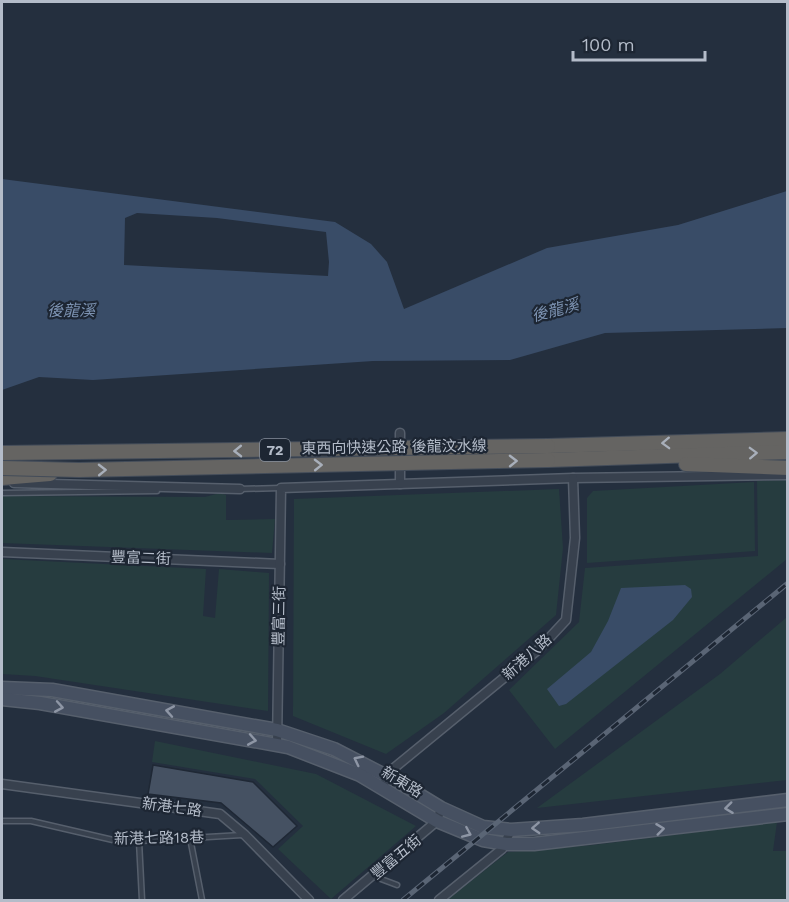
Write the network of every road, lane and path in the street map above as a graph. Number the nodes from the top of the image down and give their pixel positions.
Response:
1 (400, 433) dead end
2 (788, 439) edge
3 (2, 446) edge
4 (788, 452) edge
5 (2, 453) edge
6 (548, 453) junction
7 (62, 454) junction
8 (579, 459) junction
9 (2, 468) edge
10 (788, 468) edge
11 (80, 470) junction
12 (788, 475) edge
13 (573, 478) junction
14 (2, 480) edge
15 (400, 484) junction
16 (281, 488) junction
17 (240, 489) junction
18 (2, 493) edge
19 (2, 552) edge
20 (280, 564) junction
21 (2, 688) edge
22 (2, 699) edge
23 (277, 730) junction
24 (277, 744) junction
25 (386, 782) junction
26 (2, 784) edge
27 (788, 801) edge
28 (441, 808) junction
29 (788, 814) edge
30 (2, 821) edge
31 (437, 821) junction
32 (511, 830) junction
33 (245, 835) junction
34 (190, 838) junction
35 (139, 841) junction
36 (506, 844) junction
37 (373, 876) junction
38 (397, 885) dead end
39 (142, 900) edge
40 (202, 900) edge
41 (309, 900) edge
42 (343, 900) edge
43 (439, 900) edge

1 - 15 street
2 -> 6 highway, 東西向快速公路 後龍汶水線 / 72
3 - 7 highway, bridge
8 -> 4 highway, 東西向快速公路 後龍汶水線 / 72
5 - 7 highway, 東西向快速公路 後龍汶水線 / 72, bridge
6 -> 7 highway, 東西向快速公路 後龍汶水線 / 72, bridge
6 - 8 highway, 東西向快速公路 後龍汶水線 / 72
11 -> 6 highway, 東西向快速公路 後龍汶水線 / 72, bridge
8 - 10 highway
9 - 11 highway, 東西向快速公路 後龍汶水線 / 72, bridge
11 - 14 highway, bridge
12 - 13 street
13 - 15 street
13 - 25 street, 新港八路
14 - 17 street
15 - 16 street
16 - 17 lane
16 - 20 street, 豐富三街
17 - 18 lane
19 - 20 street, 豐富二街
20 - 23 street, 豐富三街
23 -> 21 main road, 新東路
22 -> 24 main road, 新東路
23 - 24 street, 豐富三街
25 -> 23 main road, 新東路
24 - 25 main road, 新東路
25 - 28 main road, 新東路
25 - 31 main road, 新東路
26 - 33 street, 新港七路
27 -> 32 main road, 新東路
28 - 31 street
28 - 32 main road, 新東路
36 -> 29 main road, 新東路
30 - 35 lane, 新港七路18巷
31 -> 36 main road, 新東路
31 - 37 street, 豐富五街
32 - 36 street
33 - 34 lane, 新港七路18巷
33 - 41 street, 新港七路
34 - 35 lane, 新港七路18巷
34 - 40 lane
35 - 39 lane
36 - 43 street
37 - 38 lane
37 - 42 street, 豐富五街

